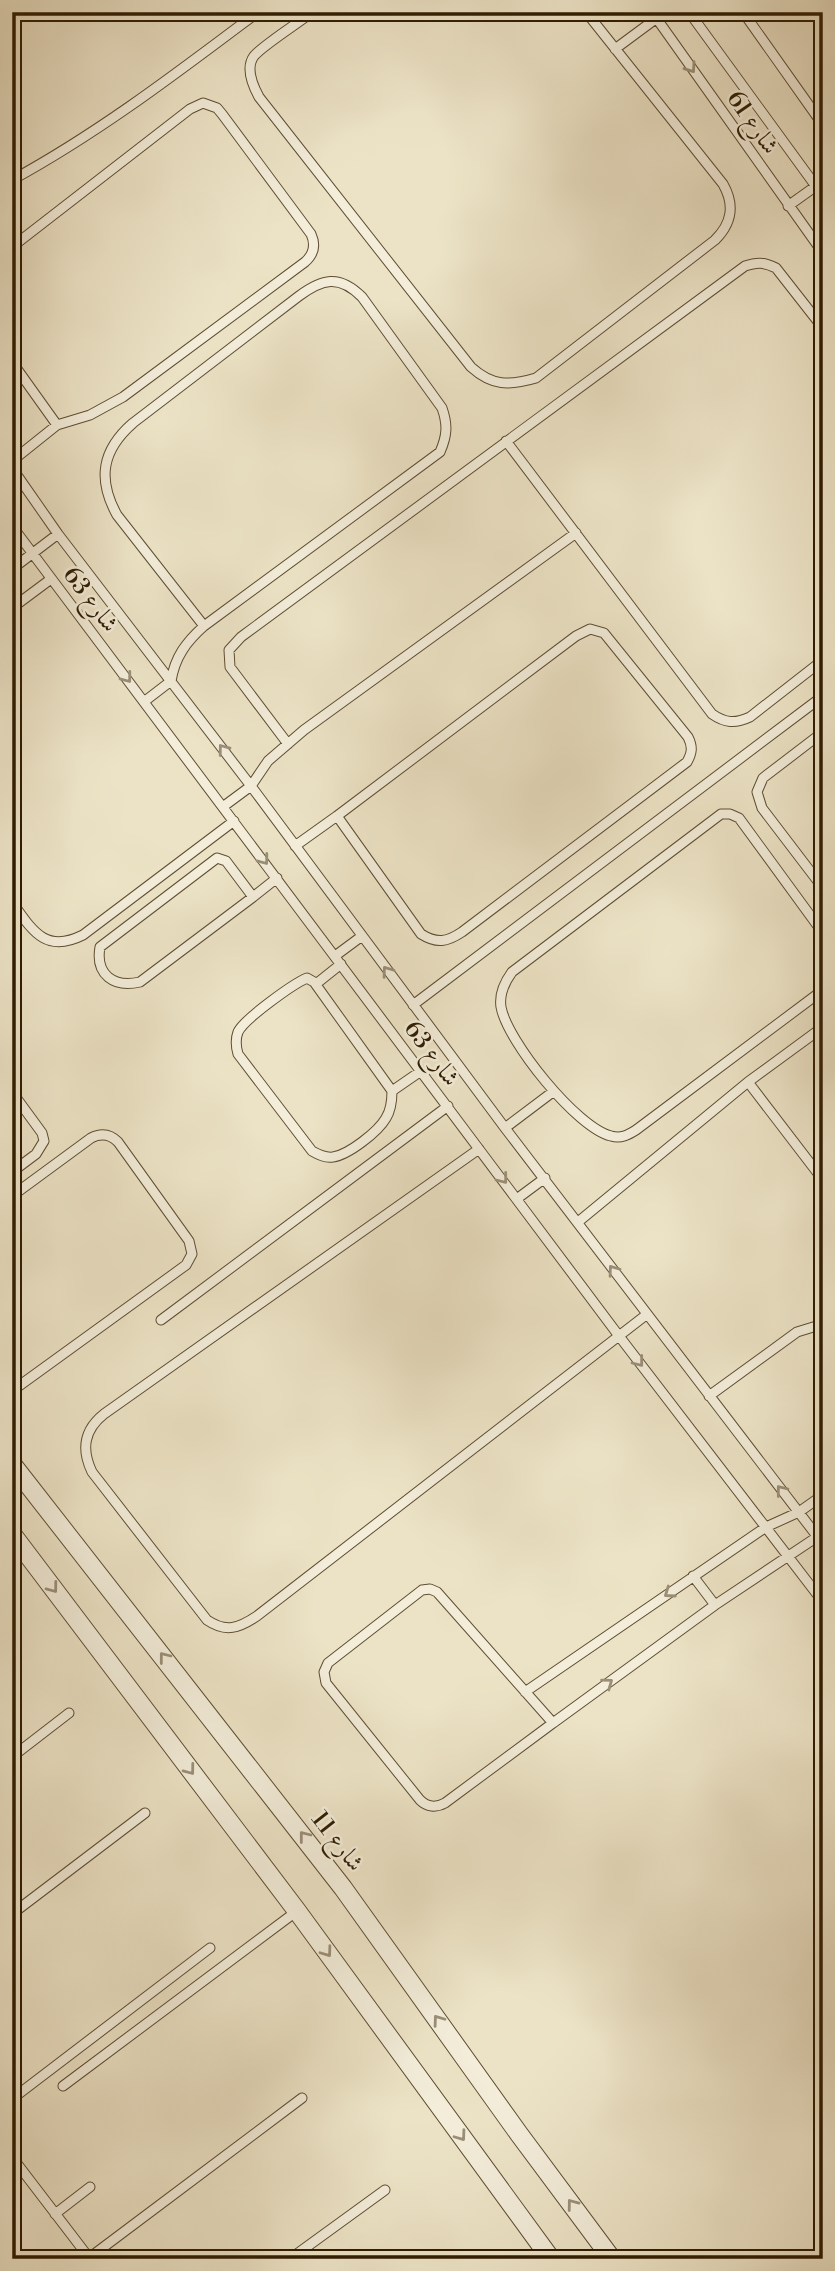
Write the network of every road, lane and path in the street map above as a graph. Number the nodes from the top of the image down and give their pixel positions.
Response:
1 (258, 12) edge
2 (312, 12) edge
3 (586, 12) edge
4 (665, 12) edge
5 (689, 12) edge
6 (743, 12) edge
7 (654, 15) edge
8 (615, 48) junction
9 (823, 125) edge
10 (12, 180) edge
11 (819, 186) edge
12 (823, 196) edge
13 (788, 206) junction
14 (12, 247) edge
15 (823, 253) edge
16 (823, 328) edge
17 (12, 362) edge
18 (58, 425) junction
19 (506, 442) junction
20 (12, 461) edge
21 (12, 468) edge
22 (12, 526) edge
23 (576, 533) junction
24 (58, 534) junction
25 (32, 554) junction
26 (12, 569) edge
27 (51, 579) junction
28 (12, 608) edge
29 (204, 626) junction
30 (823, 660) edge
31 (171, 681) junction
32 (823, 696) edge
33 (145, 701) junction
34 (823, 732) edge
35 (288, 744) junction
36 (251, 786) junction
37 (224, 806) junction
38 (337, 816) junction
39 (234, 821) junction
40 (295, 846) junction
41 (277, 878) junction
42 (823, 888) edge
43 (253, 897) junction
44 (12, 902) edge
45 (823, 933) edge
46 (362, 936) junction
47 (335, 956) junction
48 (341, 964) junction
49 (316, 984) junction
50 (823, 990) edge
51 (412, 1005) junction
52 (823, 1027) edge
53 (421, 1071) junction
54 (748, 1082) junction
55 (392, 1091) junction
56 (554, 1091) junction
57 (12, 1092) edge
58 (448, 1106) junction
59 (505, 1128) junction
60 (480, 1149) junction
61 (12, 1172) edge
62 (545, 1178) junction
63 (823, 1180) edge
64 (12, 1196) edge
65 (518, 1198) junction
66 (578, 1222) junction
67 (646, 1315) junction
68 (162, 1320) dead end
69 (823, 1324) edge
70 (619, 1336) junction
71 (12, 1391) edge
72 (709, 1396) junction
73 (12, 1464) edge
74 (823, 1494) edge
75 (799, 1512) junction
76 (766, 1527) junction
77 (12, 1534) edge
78 (821, 1538) edge
79 (789, 1555) junction
80 (693, 1577) junction
81 (823, 1602) edge
82 (715, 1605) junction
83 (526, 1692) junction
84 (69, 1713) dead end
85 (553, 1723) junction
86 (12, 1757) edge
87 (145, 1813) dead end
88 (297, 1911) junction
89 (12, 1914) edge
90 (211, 1948) dead end
91 (62, 2086) dead end
92 (302, 2098) dead end
93 (12, 2099) edge
94 (12, 2157) edge
95 (90, 2187) dead end
96 (385, 2190) dead end
97 (55, 2214) junction
98 (89, 2258) edge
99 (290, 2259) edge
100 (551, 2259) edge
101 (612, 2259) edge

1 - 10 lane
2 - 8 lane
3 - 8 lane
4 - 7 lane
5 - 11 lane, شارع 61
6 - 9 lane
7 - 8 lane
7 -> 13 lane, شارع 61
11 - 12 lane, شارع 61
11 - 13 lane
13 - 15 lane, شارع 61
14 - 18 lane
16 - 19 lane
17 - 18 lane
18 - 20 lane
19 - 23 lane
19 - 35 lane
21 - 24 lane, شارع 63
22 - 25 lane, شارع 63
23 - 30 lane
23 - 35 lane
24 - 25 lane
24 - 31 lane, شارع 63
25 - 26 lane
25 - 27 lane, شارع 63
27 - 28 lane
27 -> 33 lane, شارع 63
29 - 29 lane
29 - 31 lane
31 - 33 lane
36 -> 31 lane, شارع 63
32 - 51 lane
33 - 37 lane, شارع 63
34 - 42 lane
35 - 36 lane
36 - 37 lane
36 - 40 lane, شارع 63
37 - 39 lane, شارع 63
38 - 38 lane
38 - 40 lane
39 -> 41 lane, شارع 63
39 - 44 lane
40 - 46 lane, شارع 63
41 - 43 lane
41 - 47 lane, شارع 63
43 - 43 lane
45 - 56 lane
46 - 47 lane
51 -> 46 lane, شارع 63
47 - 48 lane, شارع 63
48 - 49 lane
48 - 53 lane, شارع 63
49 - 55 lane
49 - 55 lane
50 - 56 lane
51 - 59 lane, شارع 63
52 - 54 lane
53 - 55 lane
53 - 58 lane, شارع 63
54 - 63 lane
54 - 66 lane
56 - 59 lane
57 - 61 lane
58 - 60 lane, شارع 63
58 - 68 lane
59 - 62 lane, شارع 63
60 -> 65 lane, شارع 63
60 - 70 lane
62 - 65 lane
62 - 66 lane, شارع 63
64 - 71 lane
65 - 70 lane, شارع 63
67 -> 66 lane, شارع 63
67 - 70 lane
67 - 72 lane, شارع 63
69 - 72 lane
70 -> 76 lane, شارع 63
75 -> 72 lane, شارع 63
101 -> 73 street, شارع 11
74 - 75 lane
75 - 76 lane
75 - 78 lane, شارع 63
76 - 79 lane, شارع 63
76 - 80 lane
77 -> 88 street
78 - 79 lane
79 - 81 lane, شارع 63
79 - 82 lane
80 - 82 lane
80 -> 83 lane
85 -> 82 lane
83 - 85 lane
83 - 85 lane
84 - 86 lane
87 - 89 lane
88 - 91 lane
88 -> 100 street
90 - 93 lane
92 - 98 lane
94 - 97 lane
95 - 97 lane
96 - 99 lane
97 - 98 lane

